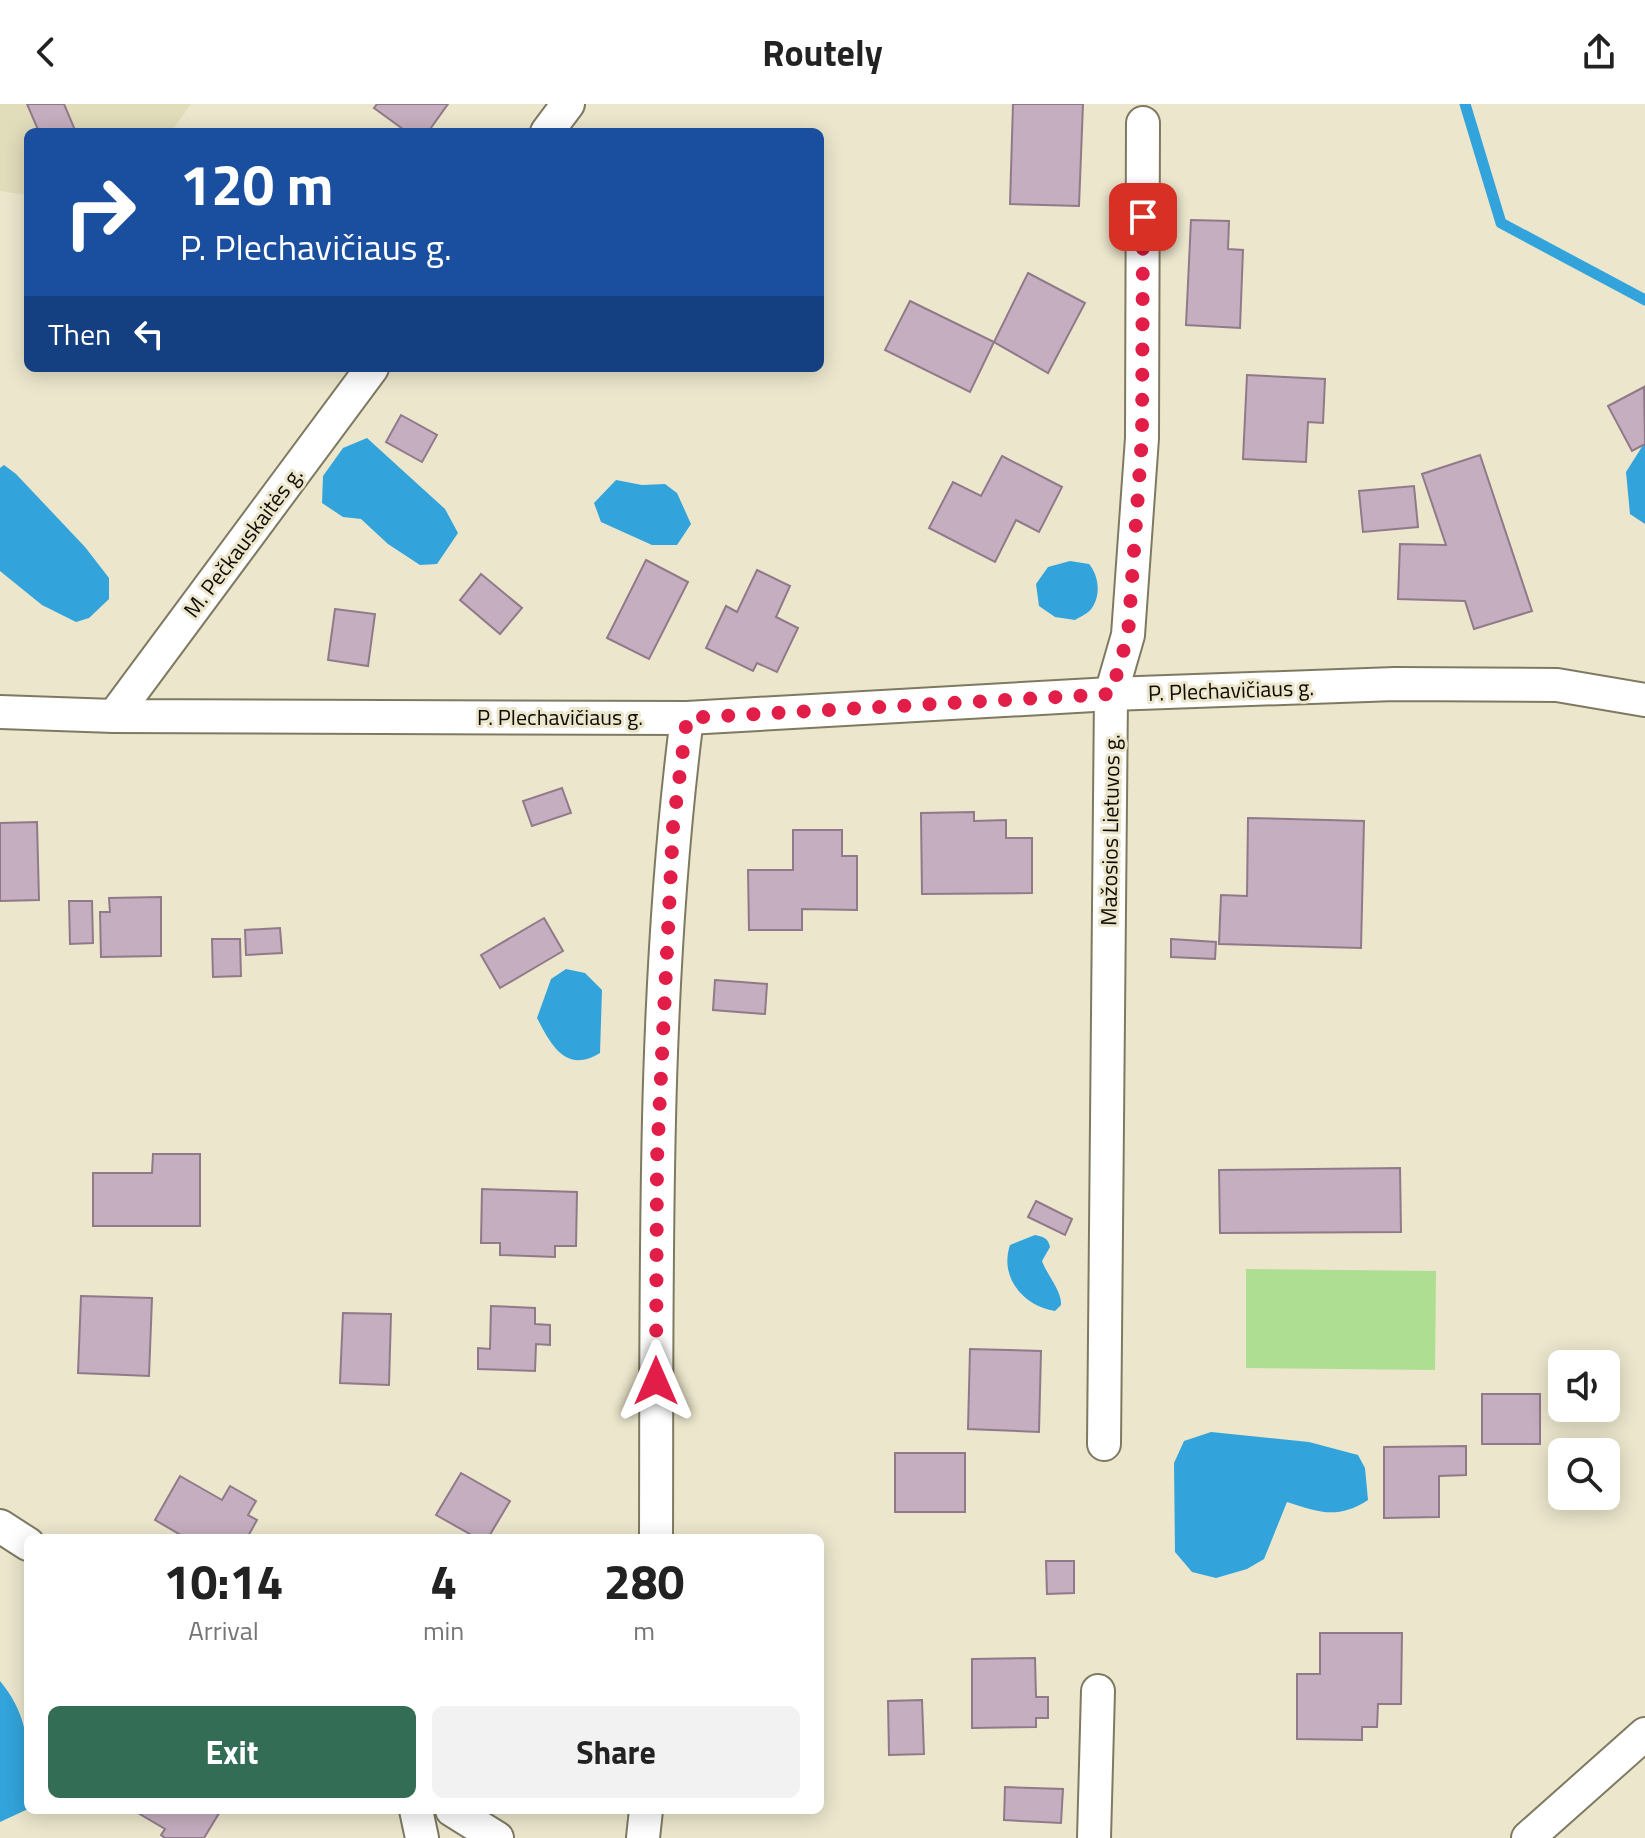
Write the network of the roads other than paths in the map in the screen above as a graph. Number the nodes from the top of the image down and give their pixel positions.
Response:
1 (568, 104) edge
2 (1143, 123) dead end
3 (550, 128) edge
4 (369, 372) edge
5 (1111, 694) junction
6 (1645, 700) edge
7 (0, 712) edge
8 (114, 716) junction
9 (687, 718) junction
10 (1104, 1444) dead end
11 (0, 1526) edge
12 (656, 1534) edge
13 (24, 1541) edge
14 (1098, 1691) dead end
15 (1645, 1734) edge
16 (417, 1814) edge
17 (458, 1814) edge
18 (646, 1814) edge
19 (422, 1838) edge
20 (497, 1838) edge
21 (643, 1838) edge
22 (1094, 1838) edge
23 (1528, 1838) edge

1 - 3 street
2 - 5 street, Mažosios Lietuvos g.
4 - 8 street, M. Pečkauskaitės g.
5 - 6 street, P. Plechavičiaus g.
5 - 9 street, P. Plechavičiaus g.
5 - 10 street, Mažosios Lietuvos g.
7 - 8 street, P. Plechavičiaus g.
8 - 9 street, P. Plechavičiaus g.
9 - 12 street
11 - 13 street
14 - 22 street
15 - 23 street
16 - 19 street
17 - 20 street
18 - 21 street

